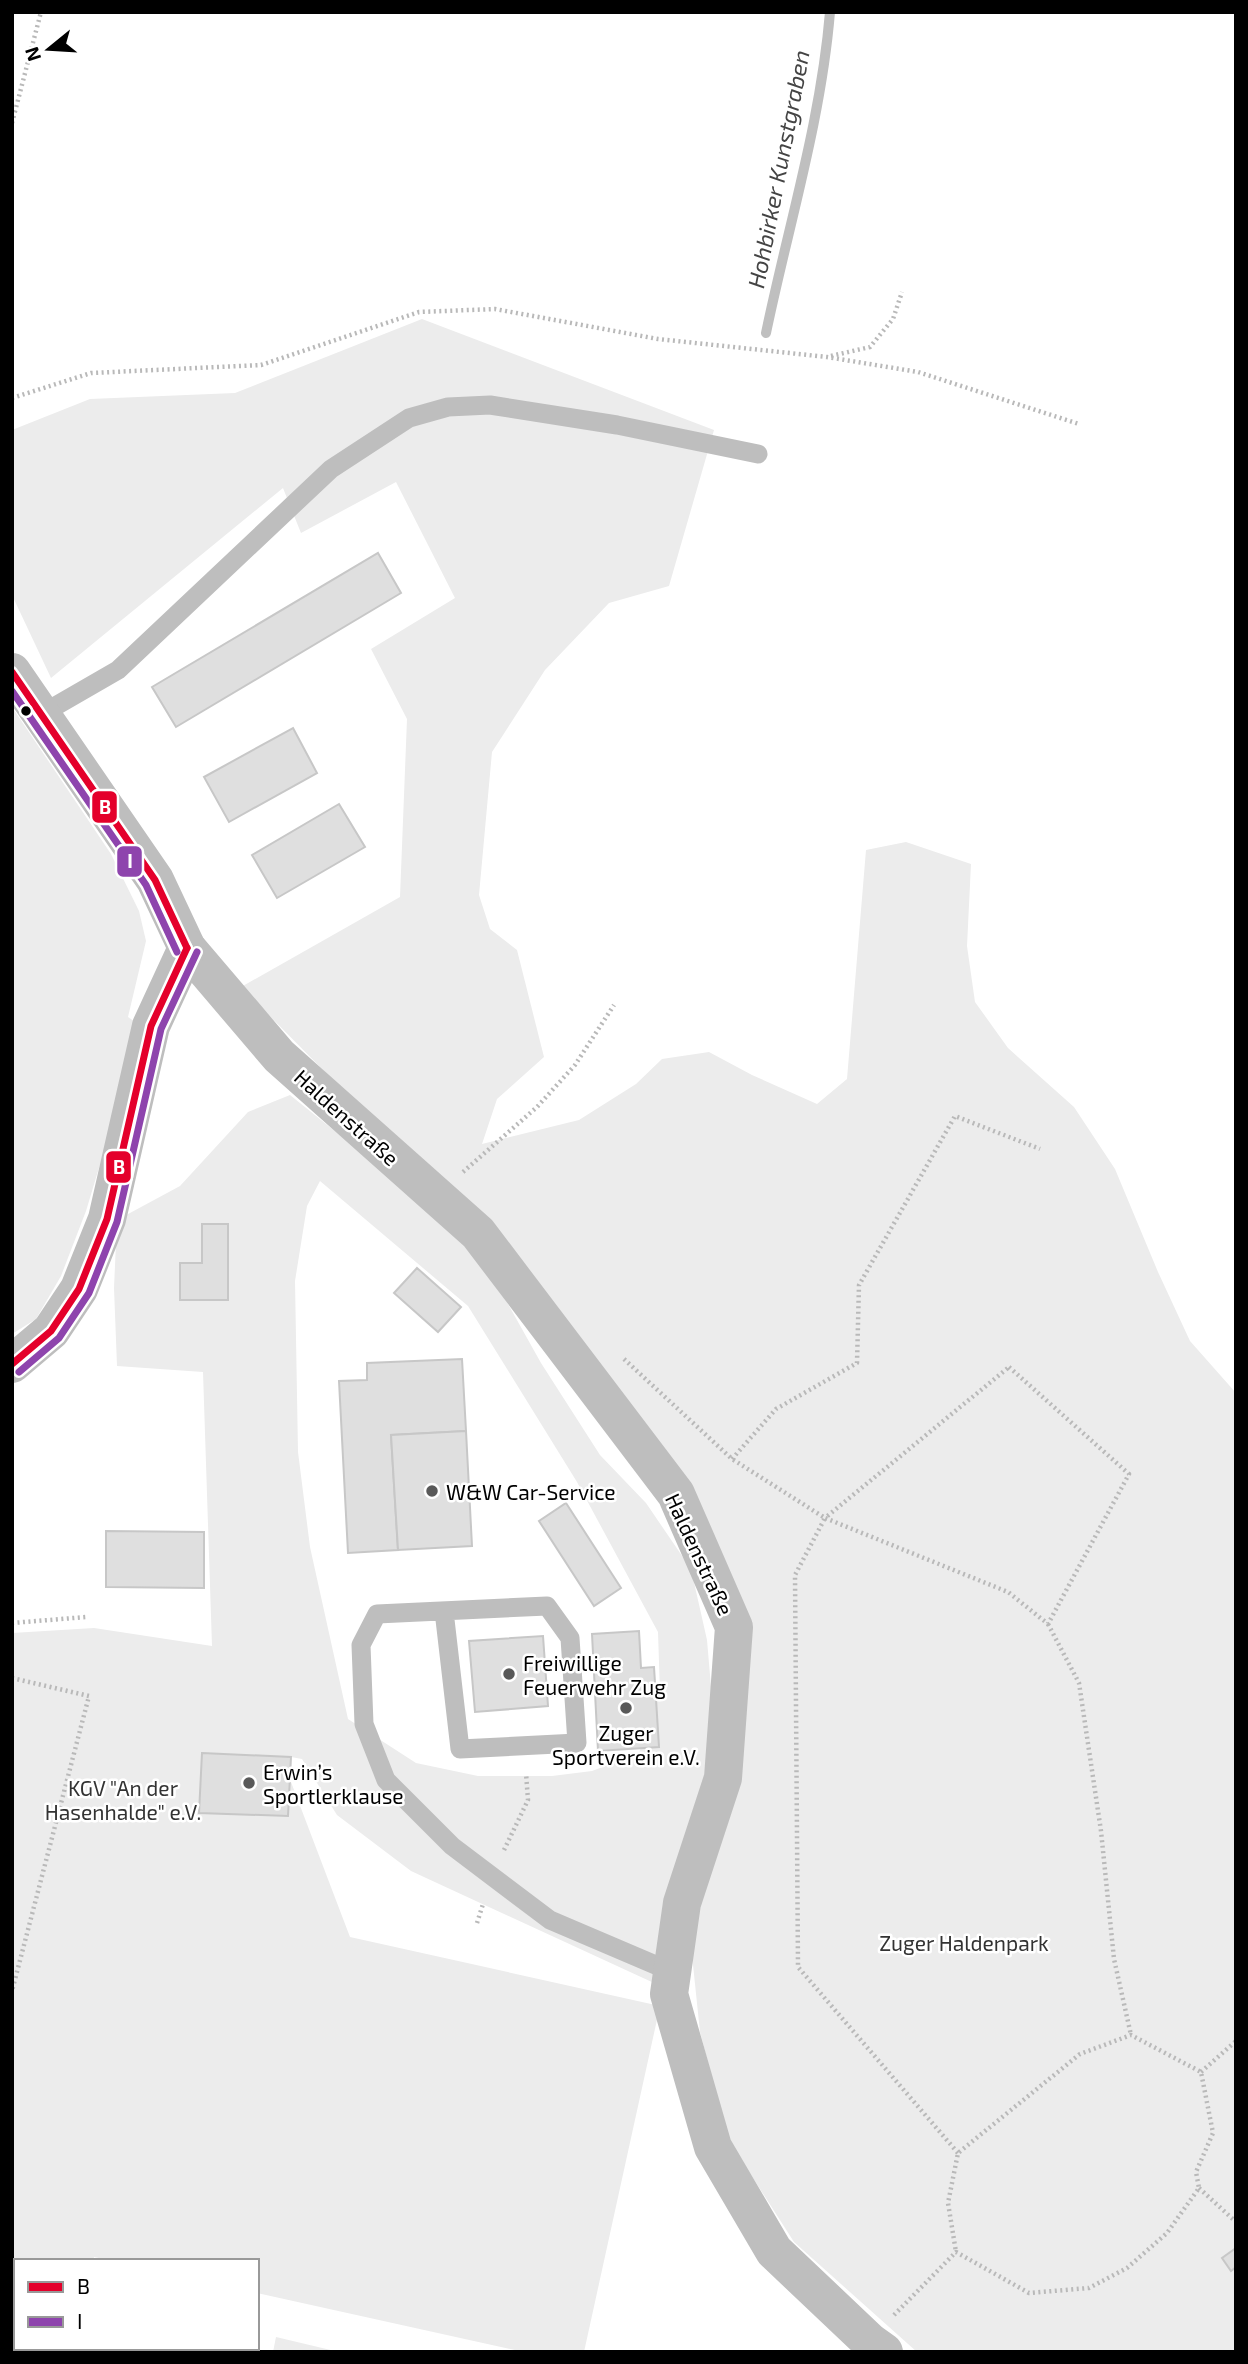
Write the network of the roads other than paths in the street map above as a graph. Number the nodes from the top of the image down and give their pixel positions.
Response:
1 (758, 454) dead end
2 (12, 672) edge
3 (40, 715) junction
4 (187, 948) junction
5 (12, 1364) edge
6 (444, 1611) junction
7 (672, 1972) junction
8 (877, 2347) edge

1 - 3 lane
2 - 3 street, Haldenstraße
3 - 4 street, Haldenstraße
4 - 5 street
4 - 7 street, Haldenstraße
6 - 6 lane
6 - 7 lane
7 - 8 street, Haldenstraße

